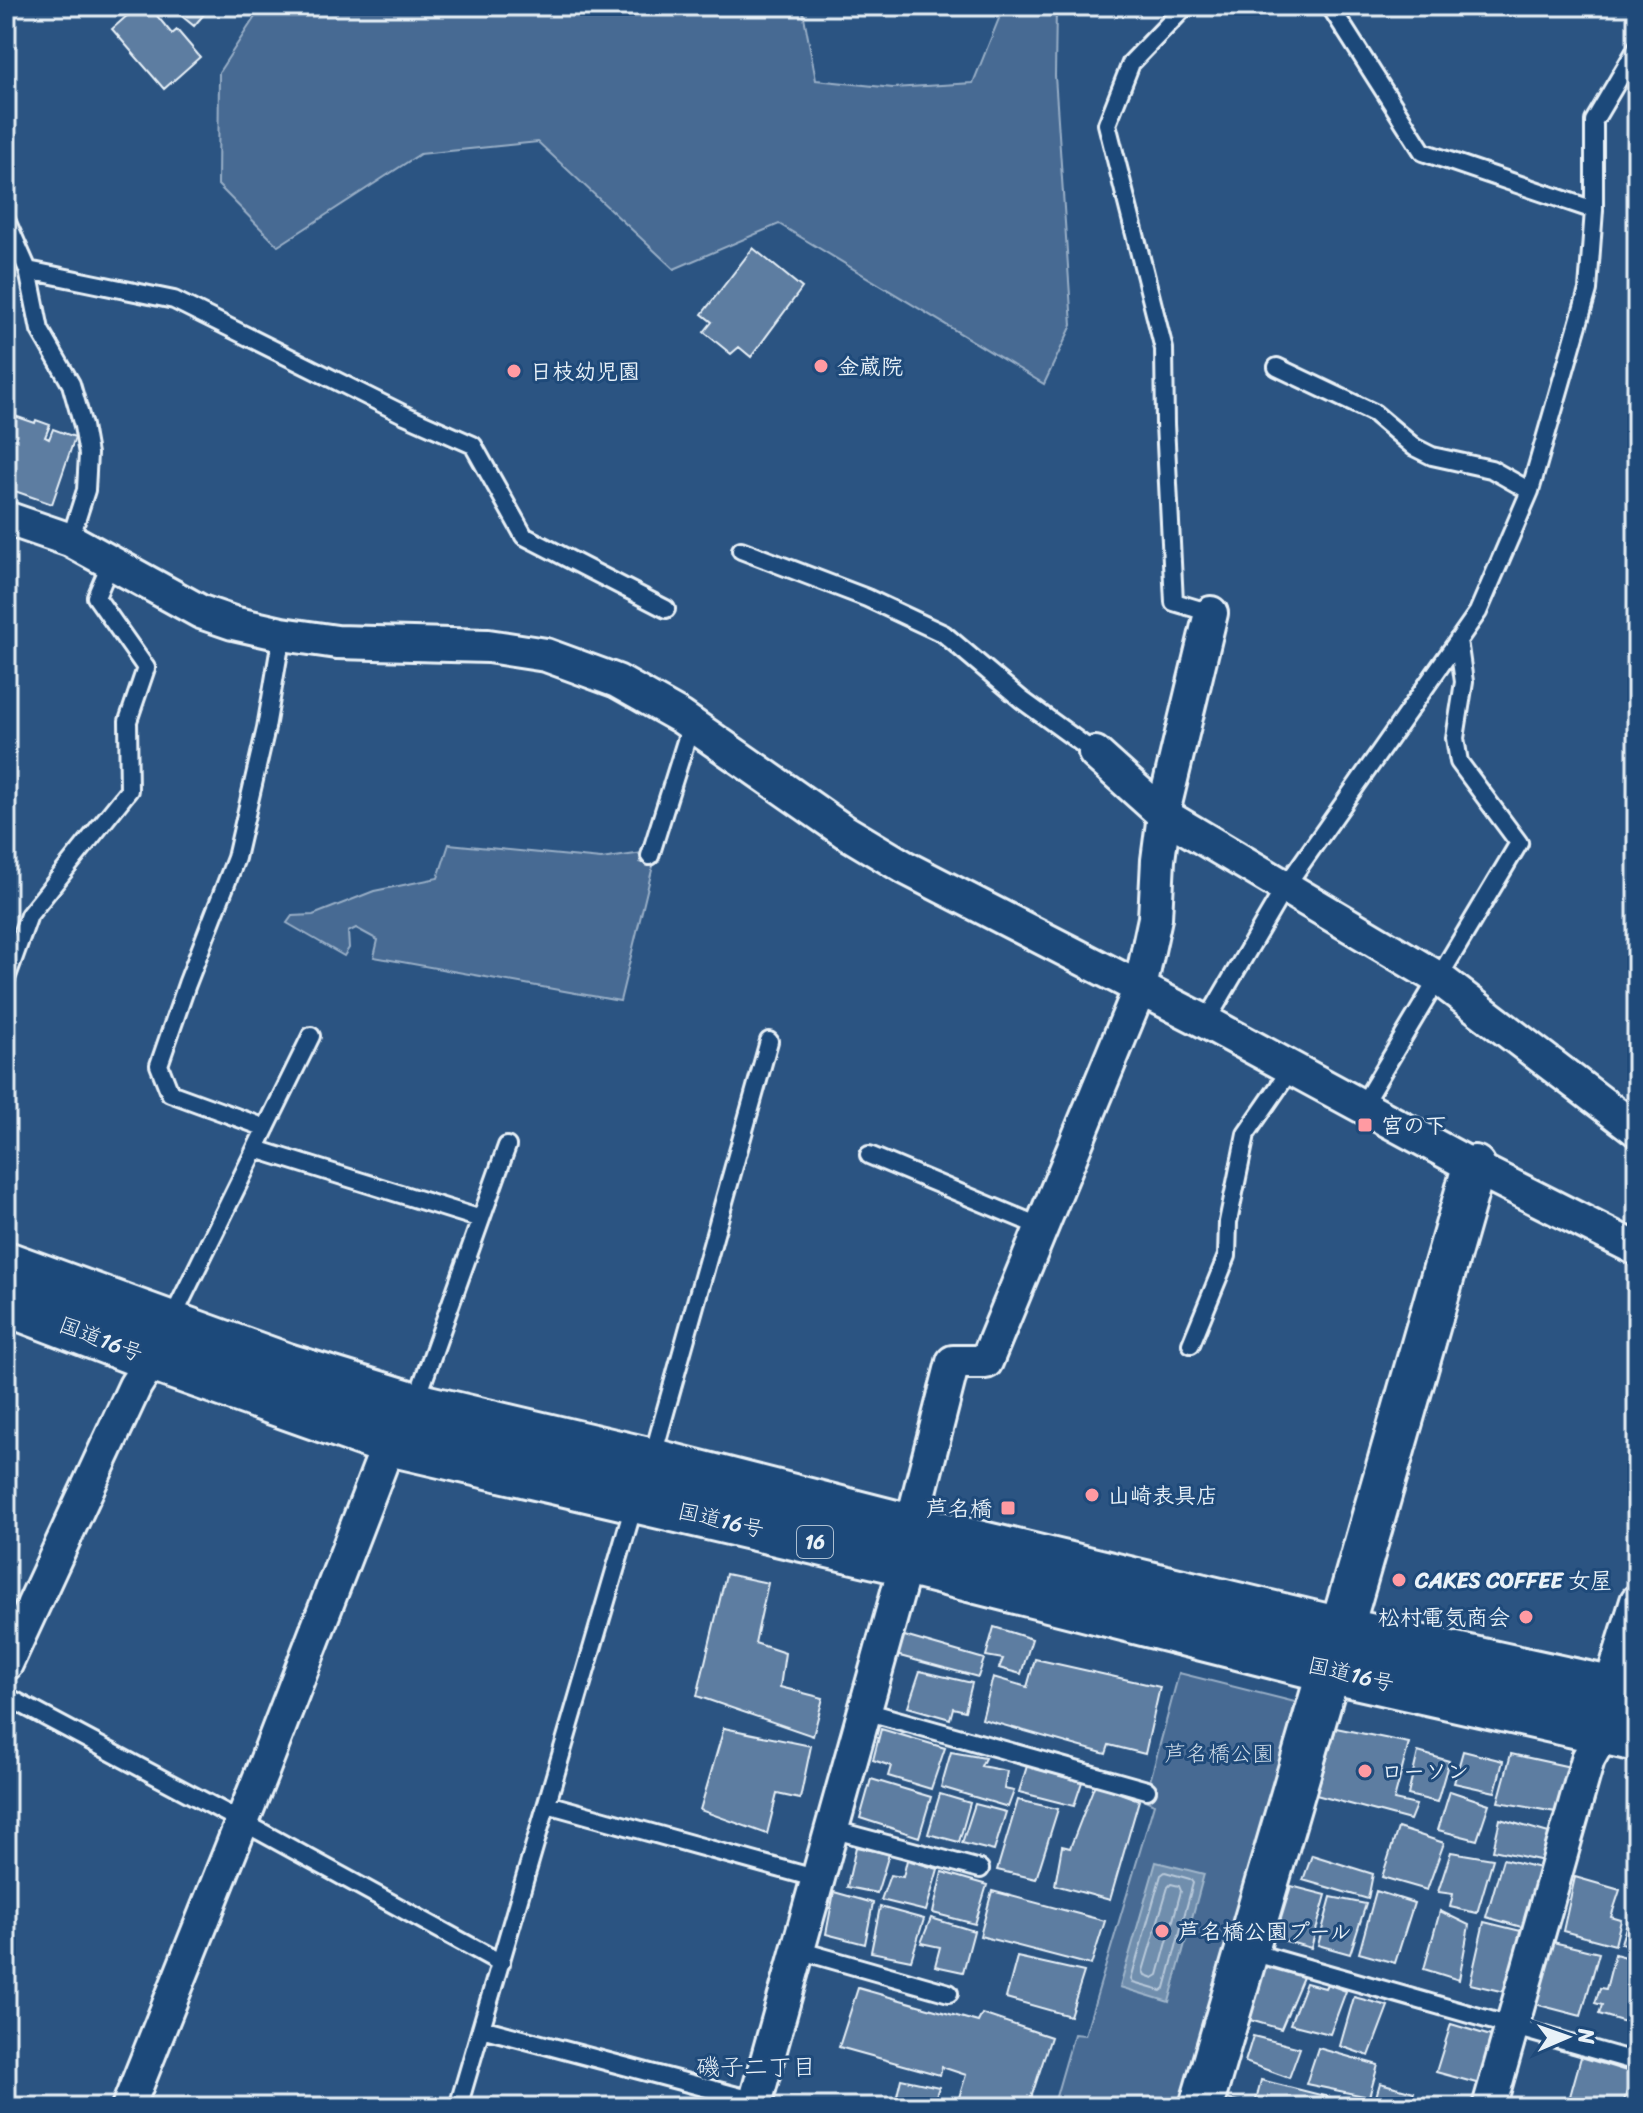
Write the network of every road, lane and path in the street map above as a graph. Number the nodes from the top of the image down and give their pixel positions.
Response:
1 (1186, 6) edge
2 (1330, 6) edge
3 (1637, 48) edge
4 (1594, 210) junction
5 (6, 220) edge
6 (28, 270) junction
7 (1277, 367) dead end
8 (1530, 491) junction
9 (6, 518) edge
10 (70, 540) junction
11 (741, 550) dead end
12 (111, 562) junction
13 (666, 609) dead end
14 (1211, 613) joint
15 (282, 634) junction
16 (1458, 640) junction
17 (691, 725) junction
18 (1095, 753) joint
19 (1164, 815) junction
20 (650, 856) dead end
21 (1285, 887) junction
22 (1438, 978) junction
23 (6, 979) edge
24 (1140, 988) junction
25 (1206, 1022) junction
26 (311, 1036) dead end
27 (769, 1041) dead end
28 (1291, 1069) junction
29 (1362, 1106) junction
30 (266, 1128) junction
31 (1637, 1130) edge
32 (507, 1146) dead end
33 (256, 1149) junction
34 (869, 1155) dead end
35 (1474, 1167) junction
36 (481, 1219) junction
37 (1041, 1227) junction
38 (1637, 1249) edge
39 (6, 1294) edge
40 (161, 1341) junction
41 (1191, 1344) dead end
42 (415, 1405) junction
43 (389, 1443) junction
44 (652, 1461) junction
45 (636, 1501) junction
46 (908, 1545) junction
47 (1637, 1601) edge
48 (1335, 1650) junction
49 (6, 1664) edge
50 (1624, 1691) edge
51 (6, 1696) edge
52 (865, 1711) junction
53 (1621, 1735) edge
54 (1147, 1790) dead end
55 (547, 1804) junction
56 (241, 1821) junction
57 (831, 1829) junction
58 (980, 1869) dead end
59 (818, 1879) junction
60 (798, 1950) junction
61 (1247, 1951) junction
62 (501, 1963) junction
63 (949, 1993) dead end
64 (1512, 2025) junction
65 (481, 2028) junction
66 (1637, 2062) edge
67 (755, 2104) edge
68 (128, 2107) edge
69 (458, 2107) edge
70 (1201, 2107) edge
71 (1489, 2107) edge

1 - 14 lane
2 - 4 lane
3 - 4 lane
4 - 8 lane
5 - 6 lane
6 - 10 lane
6 - 13 lane
7 - 8 lane
8 - 16 lane
9 - 10 street
10 - 12 street
11 - 18 lane
12 - 15 street
12 - 23 lane
14 - 19 street
15 - 17 street
15 - 30 lane
16 - 21 lane
16 - 22 lane
17 - 20 lane
17 - 24 street
18 - 19 street
19 - 21 street
19 - 24 street
21 - 22 street
21 - 25 lane
22 - 29 lane
22 - 31 street
24 - 25 street
24 - 37 street
25 - 28 street
26 - 30 lane
27 - 44 lane
28 - 29 street
28 - 41 lane
29 - 35 street
30 - 33 lane
32 - 36 lane
33 - 36 lane
33 - 40 lane
34 - 37 lane
35 - 38 street
35 - 48 street
36 - 42 lane
37 - 46 street
39 - 40 highway, 国道16号 / 16
40 - 42 highway, 国道16号 / 16
40 - 43 highway, 国道16号 / 16
40 - 49 street
42 - 44 highway, 国道16号 / 16
43 - 45 highway, 国道16号 / 16
43 - 56 street
44 - 46 highway, 国道16号 / 16
45 - 46 highway, 国道16号 / 16
45 - 55 lane
46 - 48 highway, 国道16号 / 16
46 - 52 street
47 - 50 street
48 - 50 highway, 国道16号 / 16
48 - 53 highway, 国道16号 / 16
48 - 61 street
51 - 56 lane
52 - 54 lane
52 - 57 street
53 - 64 street
55 - 59 lane
55 - 62 lane
56 - 62 lane
56 - 68 street
57 - 58 lane
57 - 59 street
59 - 60 street
60 - 63 lane
60 - 67 street
61 - 64 lane
61 - 70 street
62 - 65 lane
64 - 66 lane
64 - 71 street
65 - 67 lane
65 - 69 lane

